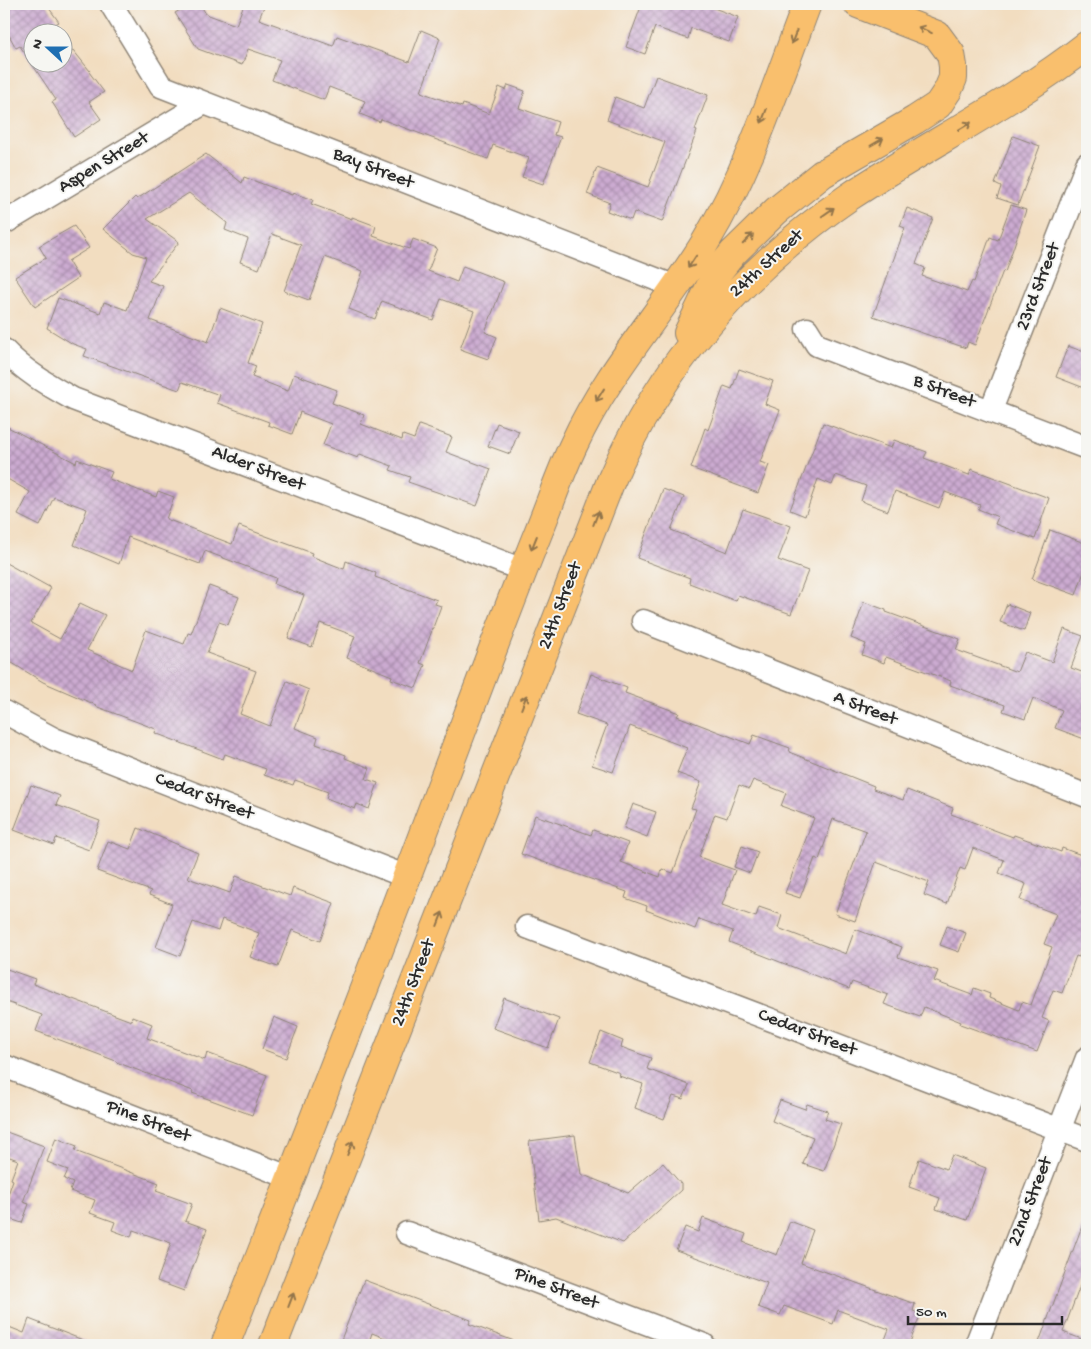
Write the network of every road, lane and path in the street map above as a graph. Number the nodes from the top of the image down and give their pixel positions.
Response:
1 (111, 4) edge
2 (807, 4) edge
3 (858, 4) edge
4 (1087, 45) edge
5 (204, 103) junction
6 (1087, 164) edge
7 (4, 223) edge
8 (676, 287) junction
9 (807, 329) dead end
10 (4, 350) edge
11 (671, 371) junction
12 (991, 410) junction
13 (1087, 448) edge
14 (523, 570) junction
15 (643, 622) dead end
16 (4, 712) edge
17 (1087, 796) edge
18 (407, 877) junction
19 (526, 927) dead end
20 (1087, 1058) edge
21 (4, 1066) edge
22 (1060, 1129) junction
23 (1087, 1140) edge
24 (292, 1178) junction
25 (407, 1233) dead end
26 (225, 1345) edge
27 (273, 1345) edge
28 (704, 1345) edge
29 (976, 1345) edge

1 - 5 street, Bay Street
2 -> 8 main road
11 -> 3 main road
11 -> 4 main road, 24th Street
5 - 7 street, Aspen Street
5 - 8 street, Bay Street
6 - 12 street, 23rd Street
8 -> 14 main road
9 - 12 street, B Street
10 - 14 street, Alder Street
27 -> 11 main road, 24th Street
12 - 13 street, B Street
14 - 18 main road
15 - 17 street, A Street
16 - 18 street, Cedar Street
18 - 24 main road
19 - 22 street, Cedar Street
20 - 22 street, 22nd Street
21 - 24 street, Pine Street
22 - 23 street, Cedar Street
22 - 29 street, 22nd Street
24 - 26 main road
25 - 28 street, Pine Street

